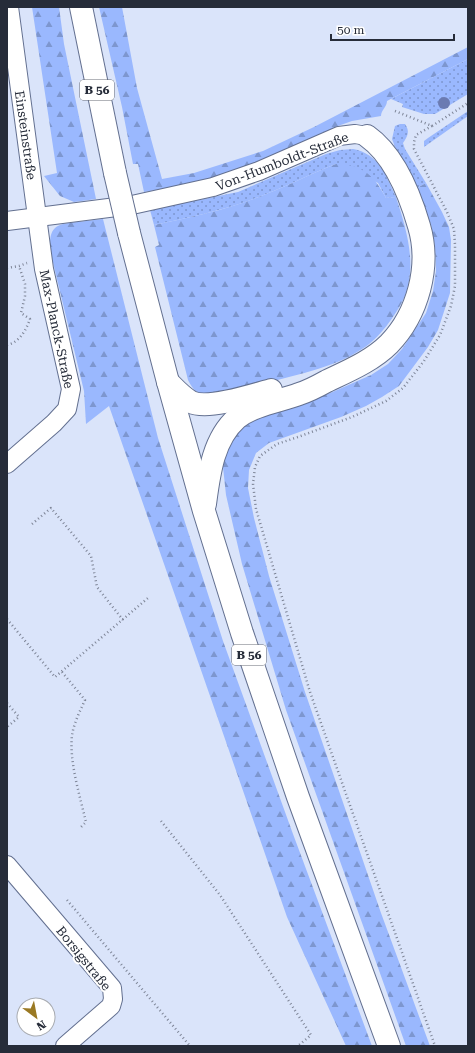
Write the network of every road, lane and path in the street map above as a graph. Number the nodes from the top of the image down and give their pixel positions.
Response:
1 (9, 7) edge
2 (81, 7) edge
3 (468, 104) edge
4 (395, 111) dead end
5 (367, 136) joint
6 (38, 216) junction
7 (7, 221) edge
8 (7, 268) edge
9 (7, 345) edge
10 (348, 371) junction
11 (168, 382) junction
12 (7, 464) edge
13 (256, 509) dead end
14 (204, 511) junction
15 (32, 524) dead end
16 (148, 598) dead end
17 (7, 618) edge
18 (122, 620) junction
19 (62, 672) junction
20 (7, 703) edge
21 (7, 727) edge
22 (161, 821) dead end
23 (80, 828) dead end
24 (7, 865) edge
25 (67, 900) dead end
26 (64, 1046) edge
27 (190, 1046) edge
28 (298, 1046) edge
29 (389, 1046) edge
30 (435, 1046) edge

1 - 6 street, Einsteinstraße
2 - 11 highway, B 56, bridge
3 - 4 path
5 - 6 street, Von-Humboldt-Straße
5 - 10 highway
6 - 7 street, Von-Humboldt-Straße
6 - 12 street, Max-Planck-Straße
8 - 9 path
10 - 11 highway
10 - 14 highway
11 - 14 highway, B 56
13 - 30 path
14 - 29 highway, B 56
15 - 18 path
16 - 18 path
17 - 19 path
18 - 19 path
19 - 23 path
20 - 21 path
22 - 28 path
24 - 26 street, Borsigstraße
25 - 27 path

